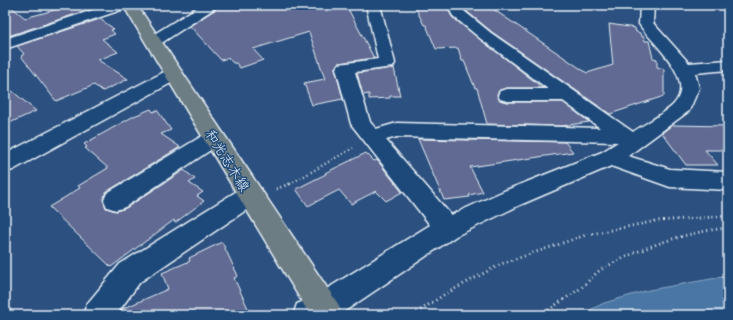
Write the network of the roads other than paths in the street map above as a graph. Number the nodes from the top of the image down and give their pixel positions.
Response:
1 (122, 5) edge
2 (130, 5) edge
3 (210, 5) edge
4 (373, 5) edge
5 (454, 5) edge
6 (647, 5) edge
7 (154, 41) junction
8 (5, 44) edge
9 (728, 65) edge
10 (685, 69) junction
11 (174, 74) junction
12 (567, 94) junction
13 (507, 95) dead end
14 (372, 137) junction
15 (214, 138) junction
16 (629, 138) junction
17 (610, 158) junction
18 (5, 164) edge
19 (728, 181) edge
20 (250, 195) junction
21 (116, 200) dead end
22 (447, 228) junction
23 (319, 313) edge
24 (98, 315) edge

1 - 8 street
2 - 7 main road, 和光志木線
3 - 7 street
4 - 14 street
5 - 12 street
6 - 10 street
7 - 11 main road, 和光志木線
9 - 10 street
10 - 16 street
11 - 15 main road, 和光志木線
11 - 18 street
12 - 13 street
12 - 16 street
14 - 16 street
14 - 22 street
15 - 20 main road, 和光志木線
15 - 21 street
16 - 17 street
17 - 19 street
17 - 22 street
20 - 23 main road, 和光志木線
20 - 24 street
22 - 23 street

